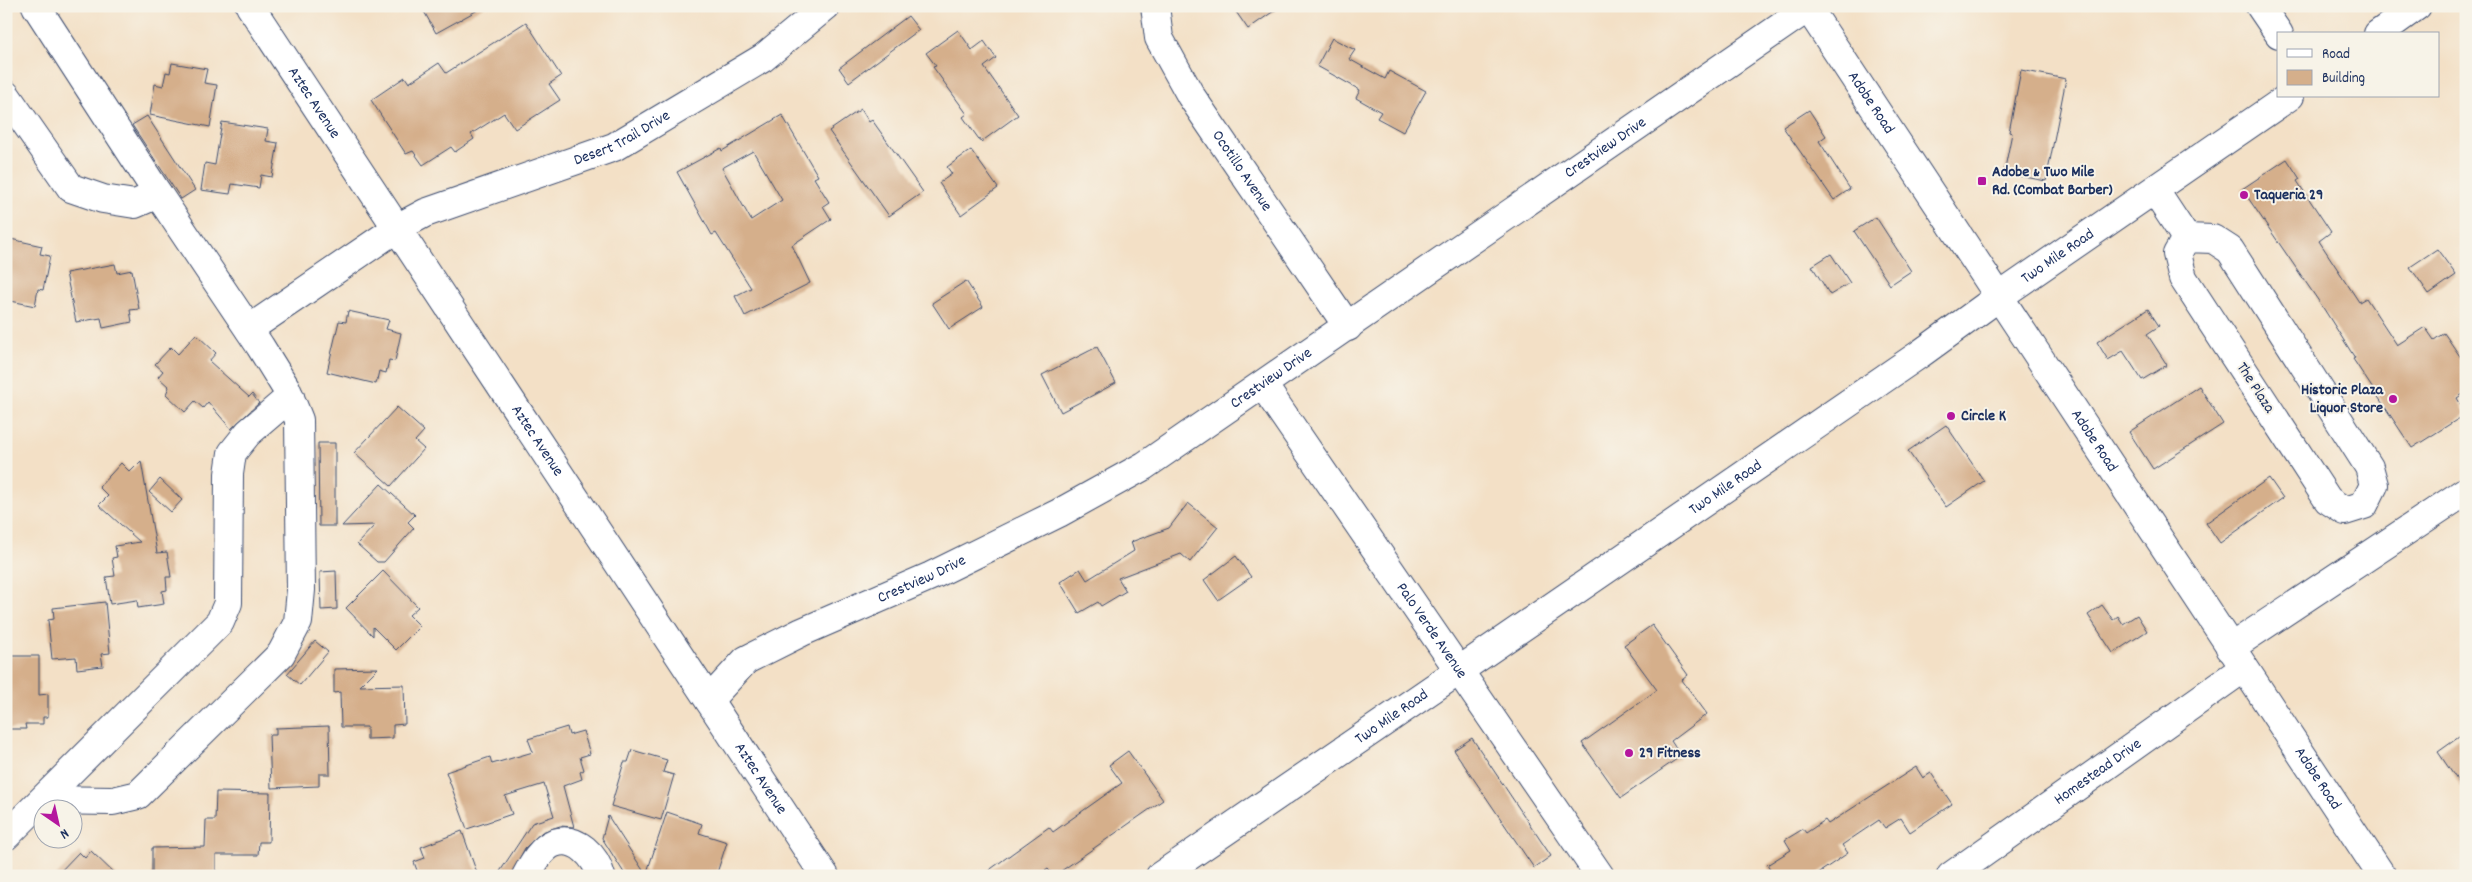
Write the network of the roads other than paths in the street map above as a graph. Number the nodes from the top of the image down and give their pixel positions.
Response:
1 (36, 6) edge
2 (250, 6) edge
3 (826, 6) edge
4 (1155, 6) edge
5 (2260, 6) edge
6 (2417, 6) edge
7 (1808, 7) edge
8 (2278, 32) edge
9 (2381, 32) edge
10 (6, 95) edge
11 (2287, 98) edge
12 (2155, 191) junction
13 (158, 194) junction
14 (397, 228) junction
15 (2186, 238) junction
16 (2000, 296) junction
17 (1348, 326) junction
18 (249, 329) junction
19 (1263, 385) junction
20 (290, 397) junction
21 (2466, 491) edge
22 (2364, 505) junction
23 (2388, 542) junction
24 (2237, 658) junction
25 (1458, 670) junction
26 (709, 700) junction
27 (43, 800) edge
28 (82, 801) edge
29 (32, 811) edge
30 (6, 836) edge
31 (526, 876) edge
32 (601, 876) edge
33 (825, 876) edge
34 (1160, 876) edge
35 (1600, 876) edge
36 (1951, 876) edge
37 (2382, 876) edge

1 - 13 street
2 - 14 street, Aztec Avenue
3 - 14 street, Desert Trail Drive
4 - 17 street, Ocotillo Avenue
5 - 8 street
6 - 9 street
7 - 16 street, Adobe Road
7 - 17 street, Crestview Drive
10 - 13 street
11 - 12 street, Two Mile Road
12 - 15 street
12 - 16 street, Two Mile Road
13 - 18 street
14 - 18 street, Desert Trail Drive
14 - 26 street, Aztec Avenue
15 - 22 street
15 - 22 street, The Plaza
16 - 24 street, Adobe Road
16 - 25 street, Two Mile Road
17 - 19 street, Crestview Drive
18 - 20 street
19 - 25 street, Palo Verde Avenue
19 - 26 street, Crestview Drive
20 - 27 street
20 - 28 street
21 - 23 street, Homestead Drive
22 - 23 street
23 - 24 street, Homestead Drive
24 - 36 street, Homestead Drive
24 - 37 street, Adobe Road
25 - 34 street, Two Mile Road
25 - 35 street, Palo Verde Avenue
26 - 33 street, Aztec Avenue
29 - 30 street
31 - 32 street

